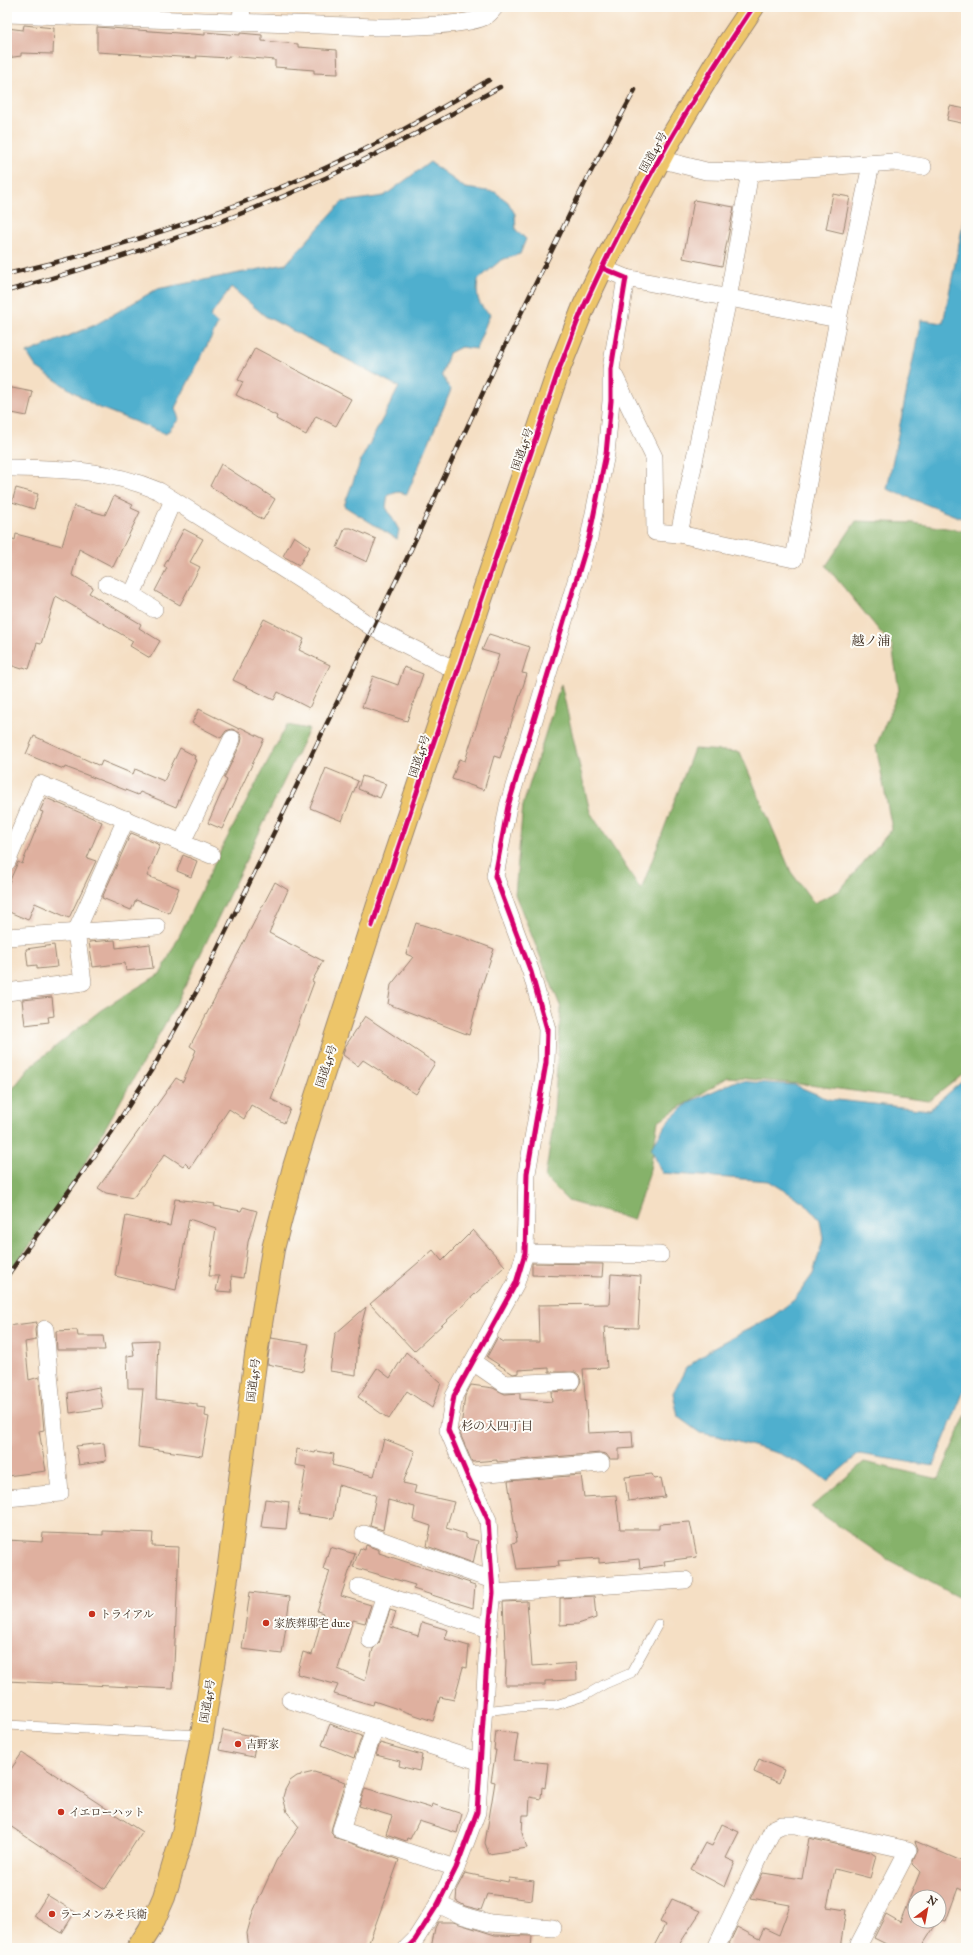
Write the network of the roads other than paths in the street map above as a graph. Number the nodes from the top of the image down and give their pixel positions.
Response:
1 (495, 7) edge
2 (754, 7) edge
3 (64, 11) edge
4 (7, 14) edge
5 (242, 14) edge
6 (659, 159) junction
7 (871, 164) junction
8 (922, 167) dead end
9 (750, 172) junction
10 (602, 268) junction
11 (626, 278) junction
12 (728, 299) junction
13 (838, 318) junction
14 (611, 369) junction
15 (8, 470) edge
16 (173, 500) junction
17 (679, 534) junction
18 (108, 584) dead end
19 (132, 595) junction
20 (154, 609) dead end
21 (457, 671) junction
22 (232, 739) dead end
23 (126, 819) junction
24 (182, 842) junction
25 (211, 855) dead end
26 (7, 862) edge
27 (157, 927) dead end
28 (76, 932) junction
29 (7, 938) edge
30 (7, 992) edge
31 (525, 1252) junction
32 (660, 1255) dead end
33 (44, 1329) dead end
34 (473, 1362) junction
35 (571, 1381) dead end
36 (601, 1463) dead end
37 (466, 1475) junction
38 (7, 1498) edge
39 (364, 1534) dead end
40 (685, 1580) dead end
41 (492, 1586) junction
42 (359, 1587) dead end
43 (385, 1595) junction
44 (658, 1624) dead end
45 (489, 1629) junction
46 (370, 1640) dead end
47 (290, 1700) dead end
48 (484, 1711) junction
49 (7, 1725) edge
50 (375, 1727) junction
51 (202, 1735) junction
52 (481, 1762) junction
53 (456, 1868) junction
54 (438, 1904) junction
55 (552, 1928) dead end
56 (138, 1948) edge
57 (407, 1948) edge
58 (716, 1948) edge
59 (857, 1948) edge

1 - 5 street
2 - 6 highway, 国道45号
3 - 4 street
3 - 5 street
6 - 9 street
6 - 10 highway, 国道45号
7 - 8 street
7 - 9 street
7 - 13 street
9 - 12 street
10 - 11 street
10 - 21 highway, 国道45号
11 - 12 street
11 - 14 street
12 - 13 street
12 - 17 street
13 - 17 street
14 - 17 street
14 - 31 street
15 - 16 street
16 - 19 street
16 - 21 street
18 - 19 street
19 - 20 street
21 - 51 highway, 国道45号
22 - 24 street
23 - 24 street
23 - 26 street
23 - 28 street
24 - 25 street
27 - 28 street
28 - 29 street
28 - 30 street
31 - 32 street
31 - 34 street
33 - 38 street
34 - 35 street
34 - 37 street
36 - 37 street
37 - 41 street
39 - 41 street
40 - 41 street
41 - 45 street
42 - 43 street
43 - 45 street
43 - 46 street
44 - 48 lane
45 - 48 street
47 - 50 street
48 - 52 street
49 - 51 lane
50 - 52 street
50 - 53 street
51 - 56 highway, 国道45号
52 - 53 street
53 - 54 street
54 - 55 street
54 - 57 street
58 - 59 street

